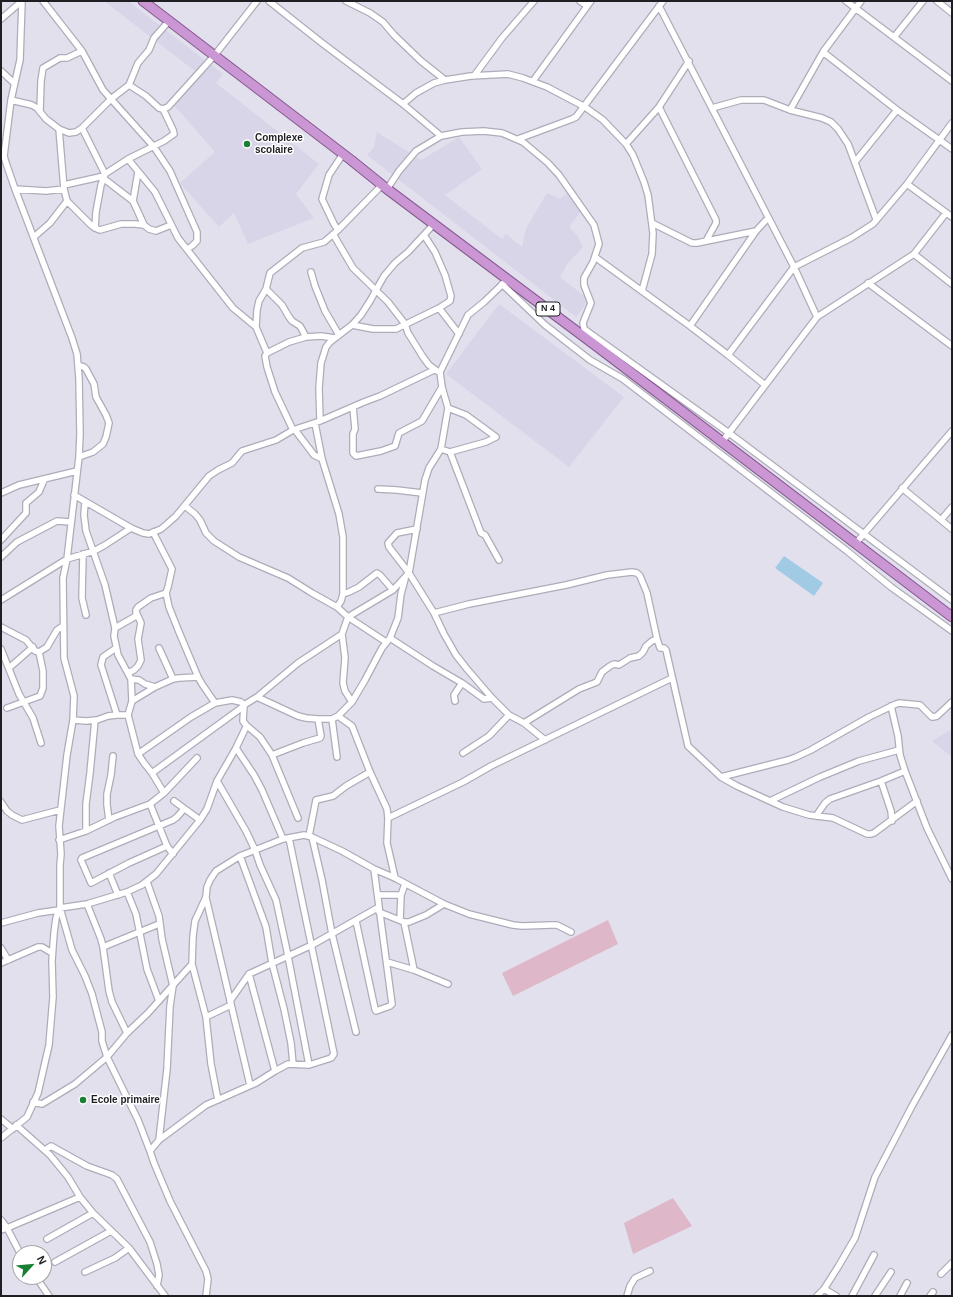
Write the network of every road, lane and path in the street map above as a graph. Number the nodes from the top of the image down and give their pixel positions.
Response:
1 (22, 1) edge
2 (43, 1) edge
3 (143, 1) edge
4 (256, 1) edge
5 (269, 1) edge
6 (346, 1) edge
7 (534, 1) edge
8 (580, 1) edge
9 (591, 1) edge
10 (846, 1) edge
11 (861, 1) edge
12 (923, 1) edge
13 (937, 1) edge
14 (661, 3) edge
15 (587, 6) junction
16 (856, 7) junction
17 (952, 13) edge
18 (1, 19) edge
19 (169, 21) junction
20 (895, 36) junction
21 (82, 51) junction
22 (824, 52) junction
23 (214, 56) junction
24 (689, 61) junction
25 (1, 72) edge
26 (474, 76) junction
27 (445, 80) junction
28 (533, 81) junction
29 (952, 81) edge
30 (14, 83) junction
31 (129, 85) junction
32 (111, 99) junction
33 (11, 100) junction
34 (403, 104) junction
35 (585, 107) junction
36 (659, 107) junction
37 (712, 108) junction
38 (163, 109) junction
39 (790, 110) junction
40 (897, 110) junction
41 (40, 112) junction
42 (1, 123) edge
43 (952, 123) edge
44 (8, 124) junction
45 (82, 128) junction
46 (59, 129) junction
47 (441, 136) junction
48 (518, 139) junction
49 (940, 140) junction
50 (626, 144) junction
51 (154, 147) junction
52 (952, 149) edge
53 (3, 153) edge
54 (343, 154) junction
55 (128, 159) junction
56 (855, 162) junction
57 (138, 172) junction
58 (104, 176) junction
59 (907, 184) junction
60 (64, 187) junction
61 (385, 187) junction
62 (15, 189) junction
63 (66, 201) junction
64 (133, 201) junction
65 (946, 213) junction
66 (952, 217) edge
67 (768, 218) junction
68 (876, 219) junction
69 (652, 223) junction
70 (434, 224) junction
71 (144, 225) junction
72 (171, 225) junction
73 (95, 228) junction
74 (338, 230) junction
75 (756, 231) junction
76 (333, 234) junction
77 (424, 235) junction
78 (34, 237) junction
79 (706, 241) junction
80 (187, 249) junction
81 (914, 254) junction
82 (595, 257) junction
83 (794, 267) junction
84 (311, 272) dead end
85 (505, 281) junction
86 (868, 283) junction
87 (952, 284) edge
88 (266, 289) junction
89 (376, 291) junction
90 (642, 291) junction
91 (439, 308) junction
92 (816, 317) junction
93 (404, 324) junction
94 (352, 325) junction
95 (690, 326) junction
96 (256, 327) junction
97 (459, 334) junction
98 (337, 336) junction
99 (306, 337) junction
100 (952, 346) edge
101 (267, 353) junction
102 (728, 355) junction
103 (78, 365) junction
104 (434, 370) junction
105 (440, 372) junction
106 (765, 385) junction
107 (442, 387) junction
108 (353, 407) junction
109 (448, 408) junction
110 (317, 422) junction
111 (294, 430) junction
112 (952, 431) edge
113 (729, 433) junction
114 (722, 442) junction
115 (441, 449) junction
116 (450, 452) junction
117 (79, 457) junction
118 (322, 459) junction
119 (77, 471) junction
120 (44, 480) junction
121 (902, 488) junction
122 (378, 489) dead end
123 (1, 493) edge
124 (422, 493) junction
125 (74, 495) junction
126 (85, 502) junction
127 (185, 506) junction
128 (952, 507) edge
129 (941, 520) junction
130 (71, 522) junction
131 (131, 528) junction
132 (952, 529) edge
133 (417, 530) junction
134 (153, 532) junction
135 (863, 535) junction
136 (1, 540) edge
137 (856, 543) junction
138 (94, 551) junction
139 (83, 554) junction
140 (1, 557) edge
141 (67, 559) junction
142 (499, 560) dead end
143 (407, 574) junction
144 (393, 590) junction
145 (166, 592) junction
146 (343, 594) junction
147 (1, 600) edge
148 (952, 600) edge
149 (338, 608) junction
150 (136, 612) junction
151 (434, 613) junction
152 (86, 615) dead end
153 (348, 617) junction
154 (952, 617) edge
155 (63, 626) junction
156 (1, 627) edge
157 (115, 628) junction
158 (952, 631) edge
159 (342, 634) junction
160 (657, 638) junction
161 (388, 640) junction
162 (33, 647) junction
163 (116, 648) junction
164 (159, 648) dead end
165 (1, 649) edge
166 (39, 652) junction
167 (9, 668) junction
168 (128, 673) junction
169 (198, 677) junction
170 (672, 678) junction
171 (131, 679) junction
172 (173, 679) junction
173 (462, 683) junction
174 (155, 687) junction
175 (257, 697) junction
176 (492, 698) junction
177 (24, 701) junction
178 (132, 701) junction
179 (455, 701) dead end
180 (352, 702) junction
181 (952, 702) edge
182 (215, 703) junction
183 (244, 706) junction
184 (891, 706) junction
185 (7, 708) dead end
186 (117, 715) junction
187 (128, 715) junction
188 (509, 715) junction
189 (335, 718) junction
190 (318, 719) junction
191 (73, 720) junction
192 (95, 720) junction
193 (524, 723) junction
194 (246, 725) junction
195 (545, 740) junction
196 (41, 743) dead end
197 (236, 748) junction
198 (899, 750) junction
199 (463, 753) dead end
200 (138, 754) junction
201 (272, 755) junction
202 (112, 756) dead end
203 (336, 757) dead end
204 (197, 758) dead end
205 (905, 771) junction
206 (370, 772) junction
207 (152, 774) junction
208 (721, 776) junction
209 (217, 781) junction
210 (881, 781) junction
211 (164, 793) junction
212 (174, 801) dead end
213 (770, 801) junction
214 (917, 801) junction
215 (1, 802) edge
216 (150, 804) junction
217 (184, 809) junction
218 (60, 810) junction
219 (816, 816) junction
220 (298, 818) dead end
221 (388, 818) junction
222 (109, 820) junction
223 (200, 820) junction
224 (892, 821) junction
225 (158, 825) junction
226 (86, 831) junction
227 (310, 837) junction
228 (289, 838) junction
229 (283, 839) junction
230 (59, 840) junction
231 (167, 846) junction
232 (255, 850) junction
233 (173, 854) junction
234 (240, 856) junction
235 (374, 869) junction
236 (109, 873) junction
237 (395, 878) junction
238 (952, 879) edge
239 (147, 882) junction
240 (405, 884) junction
241 (127, 892) junction
242 (118, 895) junction
243 (378, 895) junction
244 (401, 895) junction
245 (206, 897) junction
246 (87, 904) junction
247 (444, 904) junction
248 (59, 909) junction
249 (379, 910) junction
250 (356, 921) junction
251 (402, 921) junction
252 (1, 923) edge
253 (159, 924) junction
254 (140, 932) junction
255 (571, 932) dead end
256 (332, 934) junction
257 (312, 945) junction
258 (103, 947) junction
259 (1, 948) edge
260 (52, 953) junction
261 (289, 956) junction
262 (8, 960) junction
263 (387, 962) junction
264 (1, 964) edge
265 (192, 964) junction
266 (272, 964) junction
267 (414, 970) junction
268 (249, 974) junction
269 (448, 984) dead end
270 (173, 986) junction
271 (159, 1001) junction
272 (230, 1003) junction
273 (206, 1017) junction
274 (356, 1032) dead end
275 (128, 1033) junction
276 (952, 1034) edge
277 (107, 1057) junction
278 (293, 1064) junction
279 (309, 1065) junction
280 (275, 1071) junction
281 (250, 1085) junction
282 (218, 1100) junction
283 (33, 1102) junction
284 (1, 1119) edge
285 (14, 1127) junction
286 (1, 1138) edge
287 (159, 1140) junction
288 (45, 1150) junction
289 (150, 1151) junction
290 (80, 1197) junction
291 (93, 1213) junction
292 (1, 1220) edge
293 (4, 1229) edge
294 (111, 1231) junction
295 (47, 1239) dead end
296 (15, 1245) edge
297 (129, 1248) junction
298 (874, 1254) dead end
299 (56, 1262) dead end
300 (952, 1263) edge
301 (650, 1271) dead end
302 (85, 1272) dead end
303 (890, 1272) dead end
304 (941, 1274) dead end
305 (908, 1283) dead end
306 (41, 1285) edge
307 (157, 1286) junction
308 (824, 1289) junction
309 (49, 1296) edge
310 (164, 1296) edge
311 (206, 1296) edge
312 (627, 1296) edge
313 (817, 1296) edge
314 (836, 1296) edge
315 (852, 1296) edge
316 (874, 1296) edge
317 (900, 1296) edge

1 - 18 street
1 - 30 street
2 - 21 street
3 - 19 highway, N 4
4 - 23 street
5 - 34 street
6 - 27 street
7 - 26 street
8 - 15 street
9 - 15 street
10 - 16 street
11 - 16 street
12 - 20 street
13 - 17 street
14 - 24 street
14 - 35 street
15 - 28 street
16 - 20 street
16 - 22 street
19 - 23 highway, N 4
19 - 31 street
20 - 29 street
21 - 32 street
21 - 41 street
22 - 39 street
22 - 40 street
23 - 38 street
23 - 54 highway, N 4
24 - 36 street
24 - 37 street
25 - 30 street
26 - 27 street
26 - 28 street
27 - 34 street
28 - 35 street
30 - 33 street
31 - 32 street
31 - 38 street
32 - 45 street
32 - 51 street
33 - 41 street
33 - 44 street
34 - 47 street
35 - 48 street
35 - 50 street
36 - 50 street
36 - 79 street
37 - 39 street
37 - 67 street
38 - 51 street
39 - 56 street
40 - 49 street
40 - 56 street
41 - 46 street
42 - 44 street
43 - 49 street
44 - 53 street
45 - 46 street
45 - 58 street
46 - 60 street
47 - 48 street
47 - 61 street
48 - 82 street
49 - 52 street
49 - 59 street
50 - 69 street
51 - 55 street
51 - 80 street
53 - 62 street
54 - 61 highway, N 4
54 - 74 street
55 - 57 street
55 - 58 street
56 - 68 street
57 - 64 street
57 - 72 street
58 - 60 street
58 - 64 street
58 - 73 street
59 - 65 street
59 - 68 street
60 - 62 street
60 - 63 street
61 - 70 highway, N 4
61 - 74 street
62 - 78 street
63 - 73 street
63 - 78 street
64 - 71 street
65 - 66 street
65 - 81 street
67 - 75 street
67 - 83 street
68 - 83 street
69 - 79 street
69 - 90 street
70 - 77 street
70 - 85 highway, N 4
71 - 72 street
71 - 73 street
72 - 80 street
74 - 76 street
75 - 79 street
75 - 95 street
76 - 88 street
76 - 89 street
77 - 89 street
77 - 91 street
78 - 103 street
80 - 96 street
81 - 86 street
81 - 87 street
82 - 90 street
82 - 113 street
83 - 92 street
83 - 102 street
84 - 98 street
85 - 97 street
85 - 114 highway, N 4
85 - 158 street
86 - 92 street
86 - 100 street
88 - 96 street
88 - 99 street
89 - 93 street
89 - 94 street
90 - 95 street
91 - 93 street
91 - 97 street
92 - 106 street
93 - 94 street
93 - 104 street
94 - 98 street
95 - 102 street
96 - 101 street
97 - 105 street
98 - 99 street
98 - 110 street
99 - 101 street
101 - 111 street
102 - 106 street
103 - 117 street
103 - 117 street
104 - 105 street
104 - 108 street
105 - 107 street
106 - 113 street
107 - 108 street
107 - 109 street
108 - 110 street
109 - 115 street
109 - 116 street
110 - 111 street
110 - 118 street
111 - 118 street
111 - 127 street
112 - 121 street
113 - 114 street
113 - 135 street
114 - 137 highway, N 4
115 - 116 street
115 - 124 street
116 - 142 street
117 - 119 street
118 - 146 street
119 - 120 street
119 - 125 street
120 - 123 street
120 - 136 street
121 - 129 street
121 - 135 street
122 - 124 street
124 - 133 street
125 - 126 street
125 - 130 street
126 - 131 street
126 - 138 street
127 - 134 street
127 - 149 street
128 - 129 street
129 - 132 street
130 - 140 street
130 - 141 street
131 - 134 street
131 - 138 street
133 - 143 street
133 - 143 street
134 - 145 street
135 - 137 street
135 - 148 street
137 - 154 highway, N 4
138 - 139 street
138 - 157 street
139 - 141 street
139 - 152 street
141 - 147 street
141 - 155 street
143 - 144 street
143 - 151 street
143 - 161 street
144 - 146 street
144 - 153 street
145 - 150 street
145 - 169 street
146 - 149 street
149 - 153 street
150 - 157 street
150 - 168 street
151 - 160 street
151 - 176 street
153 - 159 street
153 - 161 street
155 - 166 street
155 - 191 street
156 - 162 street
157 - 163 street
159 - 175 street
159 - 180 street
160 - 170 street
160 - 193 street
161 - 173 street
161 - 180 street
162 - 166 street
162 - 167 street
163 - 168 street
163 - 186 street
164 - 172 street
165 - 167 street
166 - 177 street
167 - 177 street
168 - 171 street
169 - 172 street
169 - 182 street
170 - 195 street
170 - 208 street
171 - 174 street
171 - 178 street
172 - 174 street
173 - 176 street
173 - 179 street
174 - 178 street
175 - 183 street
175 - 190 street
176 - 188 street
177 - 185 street
177 - 196 street
178 - 187 street
180 - 189 street
181 - 184 street
182 - 183 street
182 - 200 street
183 - 194 street
183 - 207 street
184 - 198 street
184 - 208 street
186 - 187 street
186 - 192 street
187 - 200 street
188 - 193 street
188 - 199 street
189 - 190 street
189 - 203 street
189 - 206 street
190 - 201 street
191 - 192 street
191 - 218 street
192 - 226 street
193 - 195 street
194 - 197 street
194 - 201 street
195 - 221 street
197 - 209 street
197 - 229 street
198 - 205 street
198 - 213 street
200 - 207 street
201 - 220 street
202 - 222 street
204 - 211 street
205 - 210 street
205 - 214 street
206 - 221 street
206 - 227 street
207 - 211 street
208 - 213 street
209 - 223 street
209 - 232 street
210 - 219 street
210 - 224 street
211 - 216 street
212 - 217 street
213 - 219 street
214 - 224 street
214 - 238 street
215 - 218 street
216 - 222 street
216 - 225 street
217 - 223 street
217 - 225 street
218 - 230 street
219 - 224 street
221 - 237 street
222 - 226 street
223 - 233 street
225 - 231 street
225 - 236 street
226 - 230 street
227 - 228 street
227 - 235 street
227 - 256 street
228 - 229 street
228 - 257 street
229 - 232 street
230 - 248 street
231 - 233 street
231 - 236 street
232 - 234 street
232 - 261 street
233 - 239 street
234 - 245 street
234 - 266 street
235 - 237 street
235 - 243 street
236 - 242 street
237 - 240 street
239 - 241 street
239 - 253 street
240 - 244 street
240 - 247 street
241 - 242 street
241 - 254 street
242 - 246 street
243 - 244 street
243 - 249 street
244 - 251 street
245 - 265 street
245 - 272 street
246 - 248 street
246 - 258 street
247 - 251 street
247 - 255 street
248 - 252 street
248 - 260 street
248 - 277 street
249 - 250 street
249 - 251 street
249 - 263 street
250 - 256 street
250 - 263 street
251 - 267 street
253 - 254 street
253 - 270 street
254 - 258 street
254 - 271 street
256 - 257 street
256 - 274 street
257 - 261 street
257 - 279 street
258 - 275 street
259 - 262 street
260 - 262 street
260 - 283 street
261 - 266 street
261 - 279 street
262 - 264 street
263 - 267 street
265 - 270 street
265 - 273 street
266 - 268 street
266 - 278 street
267 - 269 street
268 - 272 street
268 - 280 street
270 - 271 street
270 - 287 street
271 - 275 street
272 - 273 street
272 - 281 street
273 - 282 street
275 - 277 street
276 - 308 street
277 - 283 street
277 - 289 street
278 - 279 street
278 - 280 street
280 - 281 street
281 - 282 street
282 - 287 street
283 - 285 street
284 - 285 street
285 - 286 street
285 - 288 street
287 - 289 street
288 - 290 street
288 - 307 street
289 - 311 street
290 - 291 street
290 - 293 street
291 - 294 street
291 - 295 street
292 - 293 street
293 - 296 street
294 - 297 street
294 - 299 street
297 - 302 street
297 - 307 street
298 - 315 street
300 - 304 street
301 - 312 street
303 - 316 street
305 - 317 street
306 - 309 street
307 - 310 street
308 - 313 street
308 - 314 street

